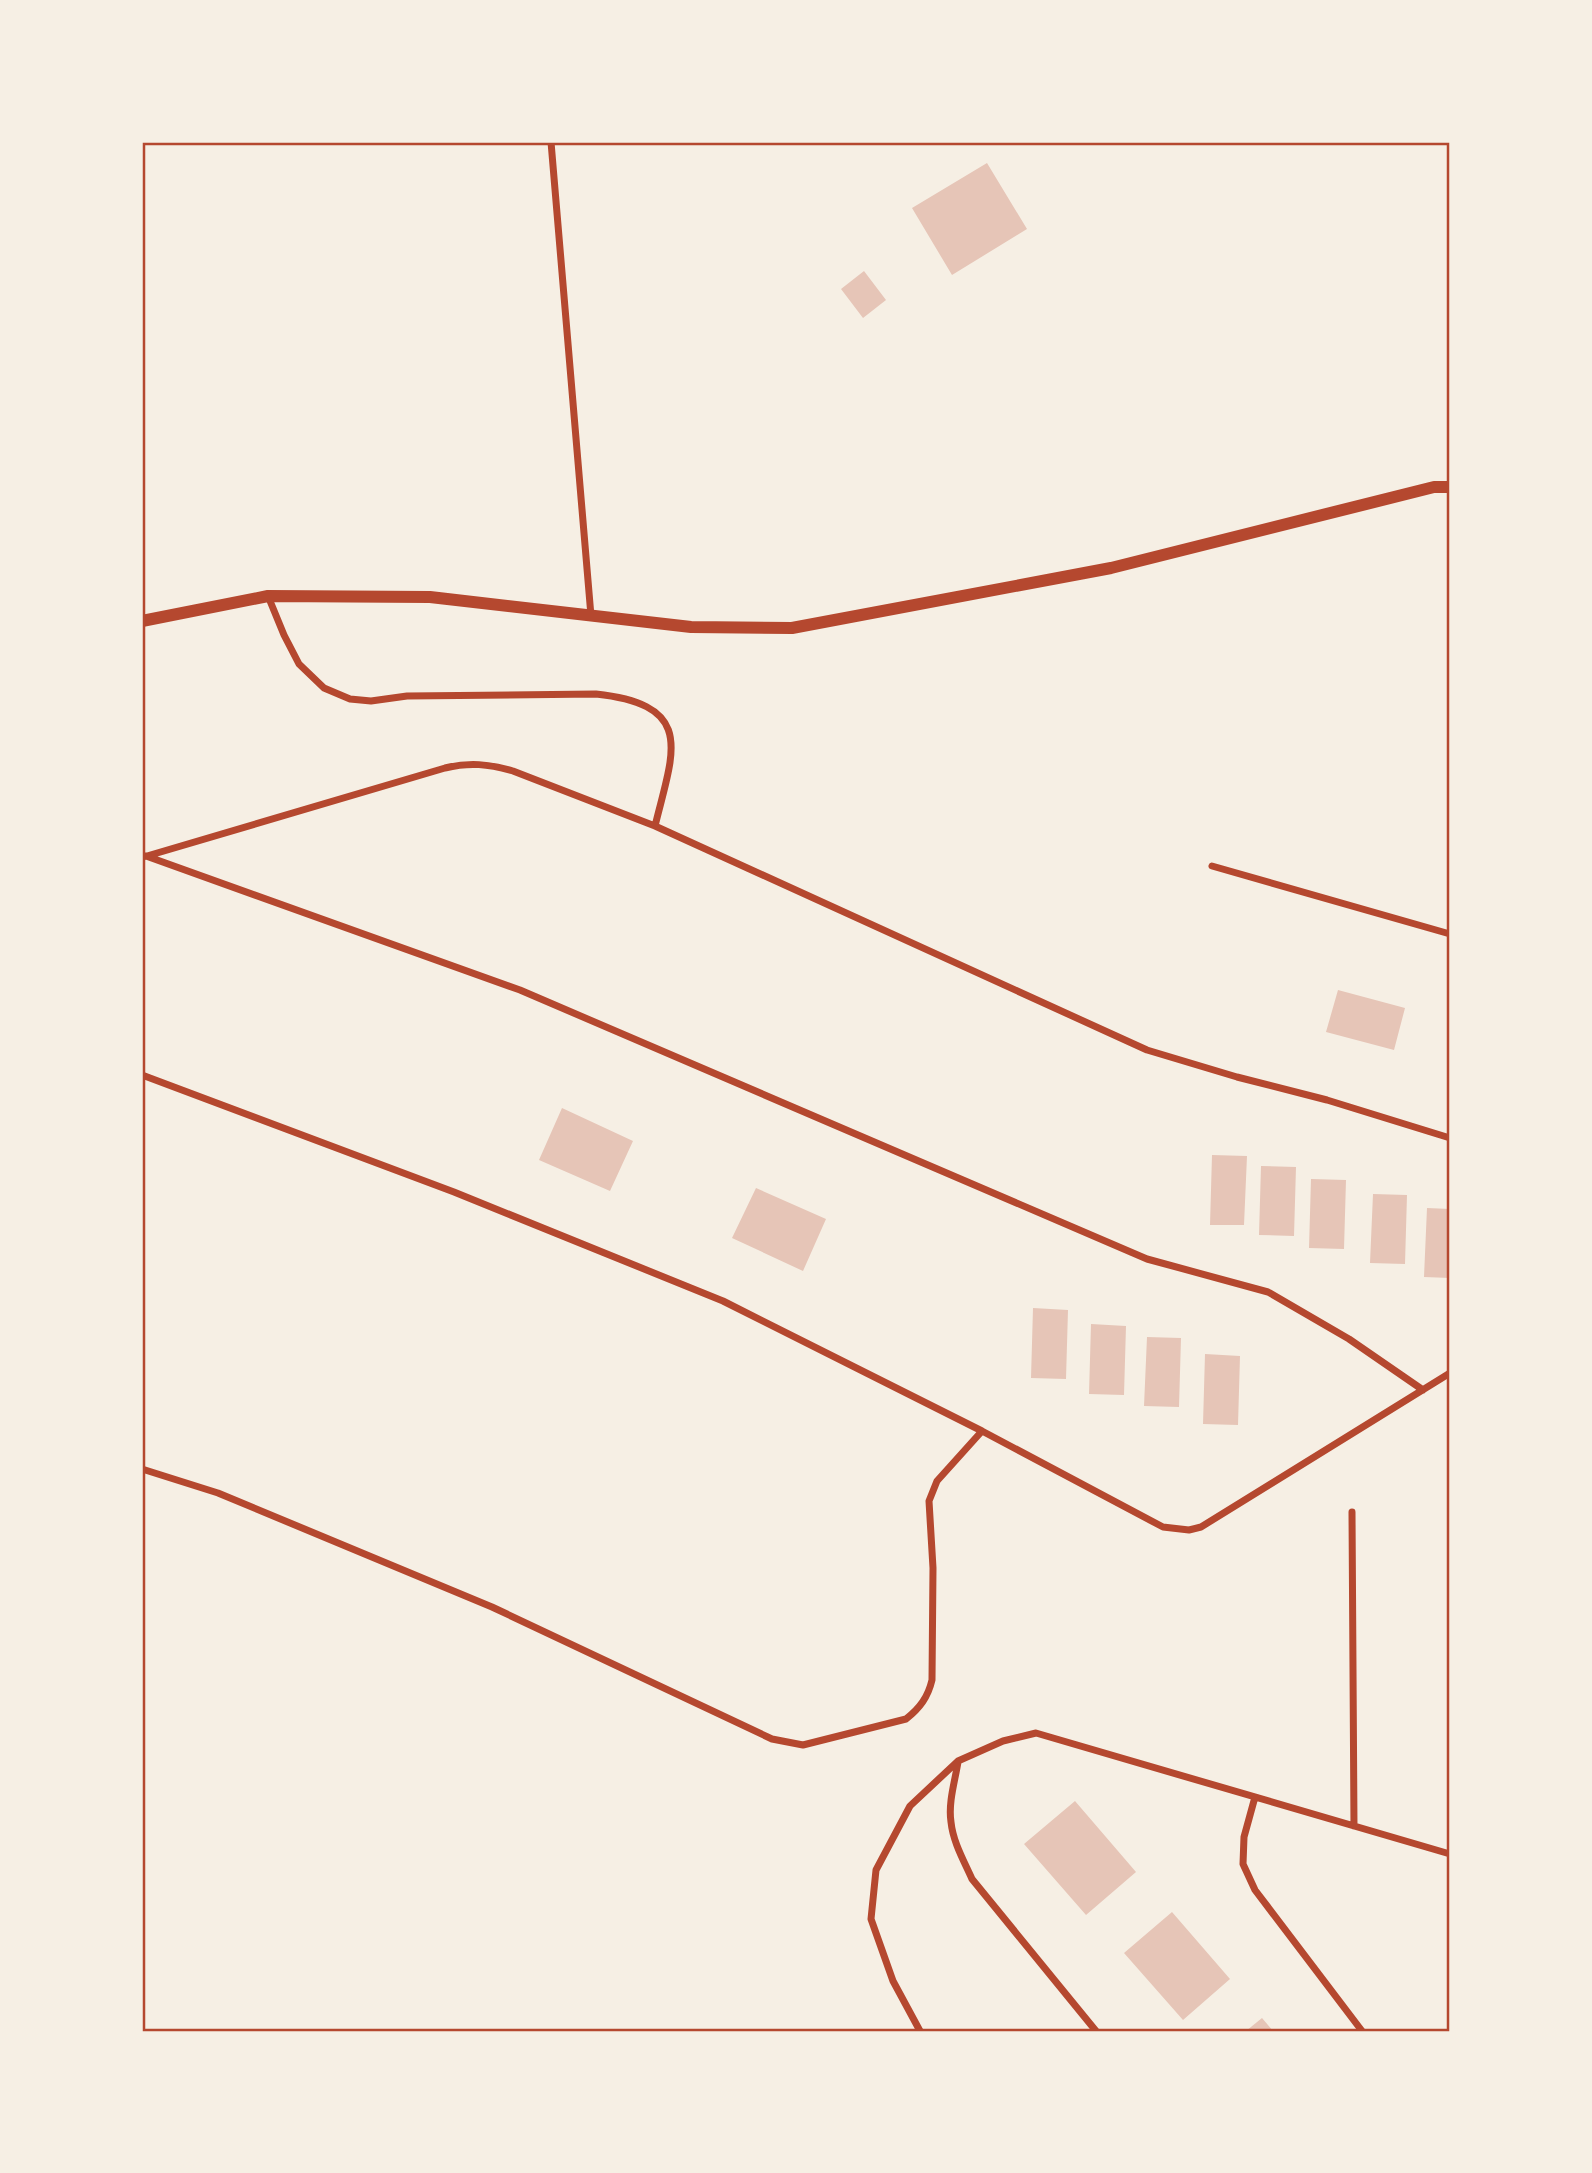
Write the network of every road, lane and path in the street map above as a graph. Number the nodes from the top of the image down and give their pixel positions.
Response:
1 (551, 142) edge
2 (1450, 487) edge
3 (268, 596) junction
4 (592, 617) junction
5 (142, 621) edge
6 (655, 826) junction
7 (144, 857) edge
8 (1212, 866) dead end
9 (1450, 934) edge
10 (142, 1075) edge
11 (1450, 1138) edge
12 (1450, 1373) edge
13 (1423, 1390) junction
14 (982, 1431) junction
15 (142, 1469) edge
16 (1352, 1513) dead end
17 (958, 1761) junction
18 (1255, 1797) junction
19 (1354, 1826) junction
20 (1450, 1854) edge
21 (920, 2031) edge
22 (1096, 2031) edge
23 (1362, 2031) edge

1 - 4 street
2 - 4 street
3 - 4 street
3 - 5 street
3 - 6 street
6 - 7 street
6 - 11 street
7 - 13 street
8 - 9 street
10 - 14 street
12 - 13 street
13 - 14 street
14 - 15 street
16 - 19 street
17 - 18 street
17 - 21 street
17 - 22 street
18 - 19 street
18 - 23 street
19 - 20 street

